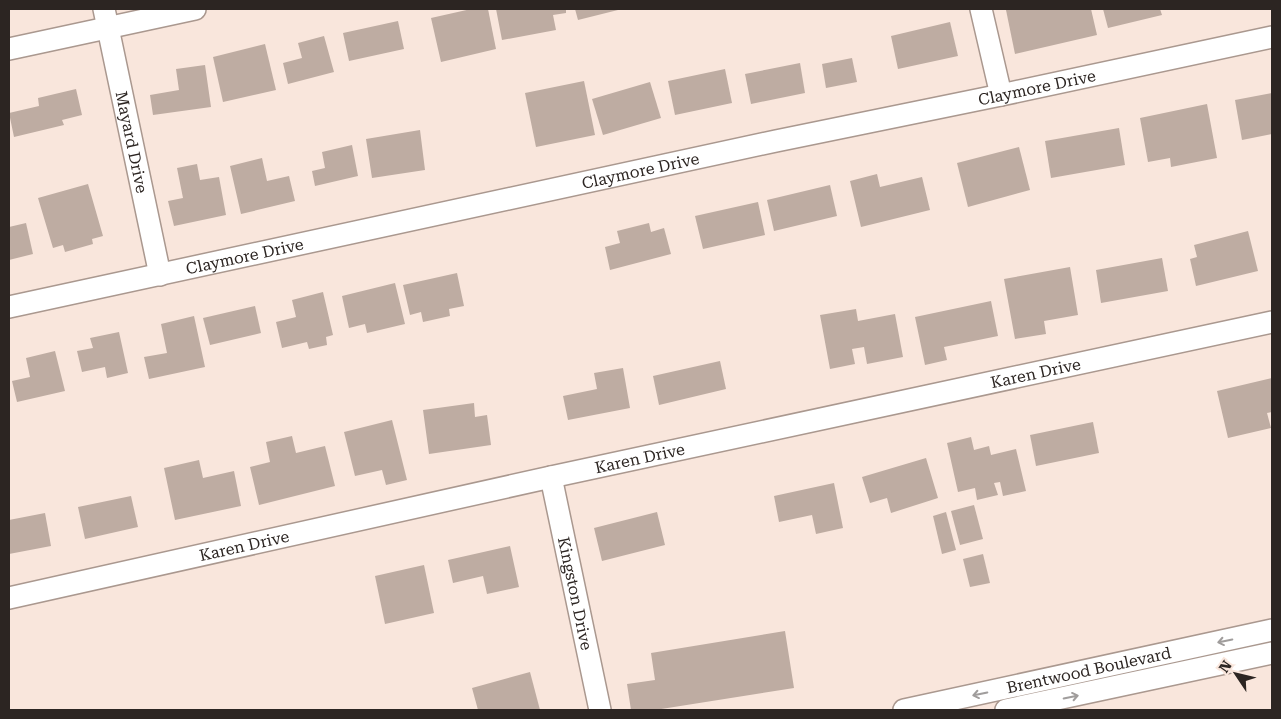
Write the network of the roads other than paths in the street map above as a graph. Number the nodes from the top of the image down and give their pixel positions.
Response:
1 (195, 9) edge
2 (981, 9) edge
3 (106, 18) edge
4 (1272, 36) edge
5 (9, 49) edge
6 (1001, 95) junction
7 (160, 275) junction
8 (9, 307) edge
9 (1272, 322) edge
10 (551, 477) junction
11 (9, 598) edge
12 (1272, 630) edge
13 (1272, 653) edge
14 (600, 710) edge
15 (904, 710) edge
16 (1006, 710) edge

1 - 3 street
2 - 6 street
3 - 5 street
3 - 7 street, Mayard Drive
4 - 6 street, Claymore Drive
6 - 7 street, Claymore Drive
7 - 8 street, Claymore Drive
9 - 10 street, Karen Drive
10 - 11 street, Karen Drive
10 - 14 street, Kingston Drive
12 -> 15 street, Brentwood Boulevard
16 -> 13 street, Brentwood Boulevard

